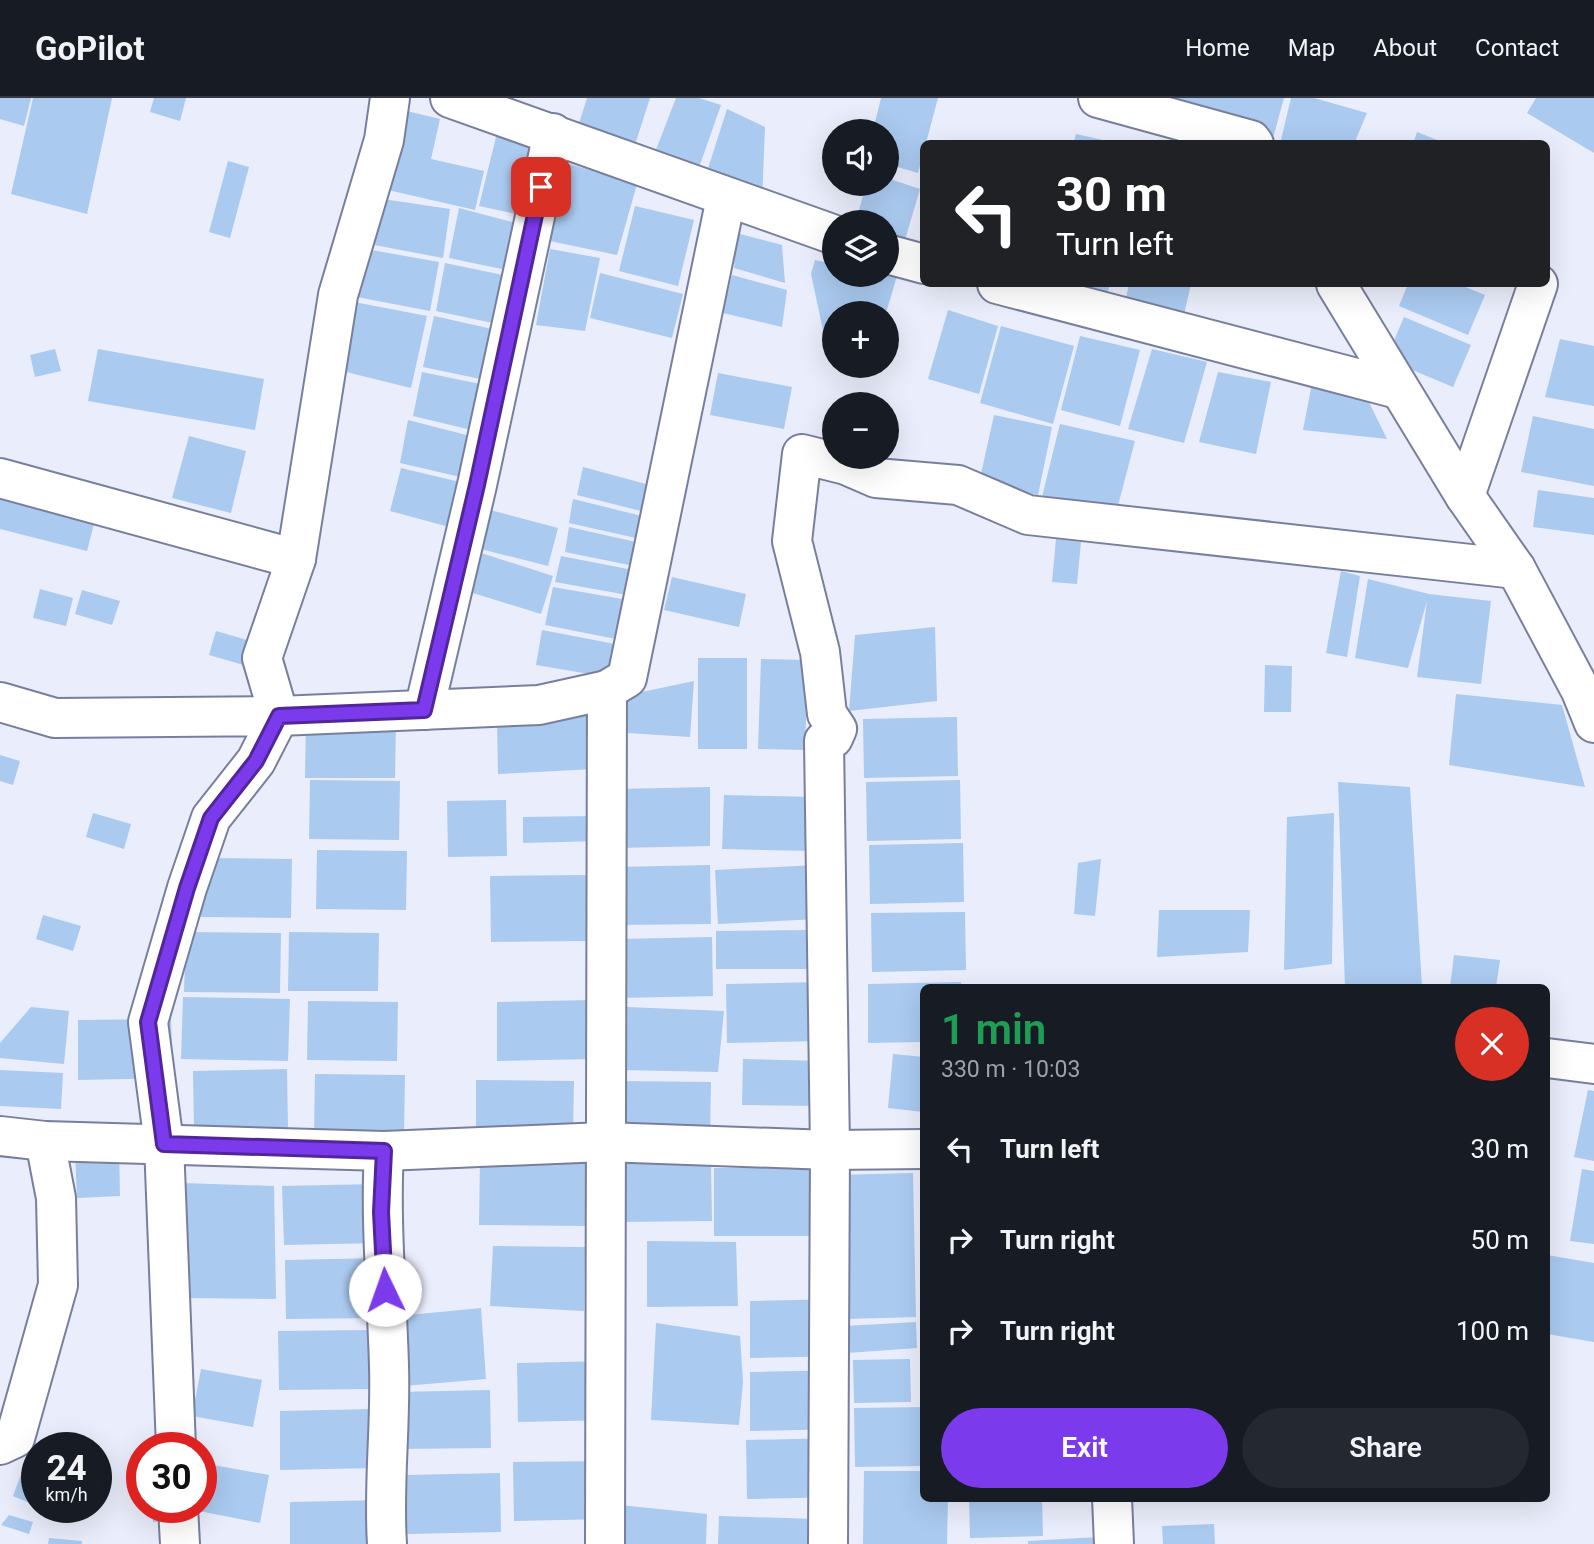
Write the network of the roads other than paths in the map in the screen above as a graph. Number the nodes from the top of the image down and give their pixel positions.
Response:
1 (390, 98) edge
2 (450, 98) edge
3 (1098, 98) edge
4 (553, 134) junction
5 (1251, 140) edge
6 (726, 198) junction
7 (822, 231) edge
8 (899, 257) edge
9 (920, 263) edge
10 (1008, 287) edge
11 (1338, 287) edge
12 (1537, 287) edge
13 (1398, 389) junction
14 (0, 478) edge
15 (1465, 496) junction
16 (296, 559) junction
17 (1516, 569) junction
18 (607, 690) junction
19 (0, 702) edge
20 (424, 710) junction
21 (279, 716) junction
22 (1594, 723) edge
23 (1550, 1058) edge
24 (1594, 1064) edge
25 (0, 1136) edge
26 (45, 1141) junction
27 (604, 1142) junction
28 (164, 1144) junction
29 (830, 1150) junction
30 (920, 1150) edge
31 (384, 1151) junction
32 (175, 1432) edge
33 (0, 1445) edge
34 (1112, 1502) edge
35 (179, 1523) edge
36 (180, 1544) edge
37 (387, 1544) edge
38 (605, 1544) edge
39 (828, 1544) edge
40 (1114, 1544) edge

1 - 16 street
2 - 4 street
3 - 5 street
4 - 6 street
4 - 20 street
6 - 7 street
6 - 18 street
8 - 9 street
10 - 13 street
11 - 13 street
12 - 15 street
13 - 15 street
14 - 16 street
15 - 17 street
16 - 21 street
17 - 22 street
17 - 29 street
18 - 20 street
18 - 27 street
19 - 21 street
20 - 21 street
21 - 28 street
23 - 24 street
25 - 26 street
26 - 28 street
26 - 33 street
27 - 29 street
27 - 31 street
27 - 38 street
28 - 31 street
28 - 32 street
29 - 30 street
29 - 39 street
31 - 37 street
34 - 40 street
35 - 36 street

